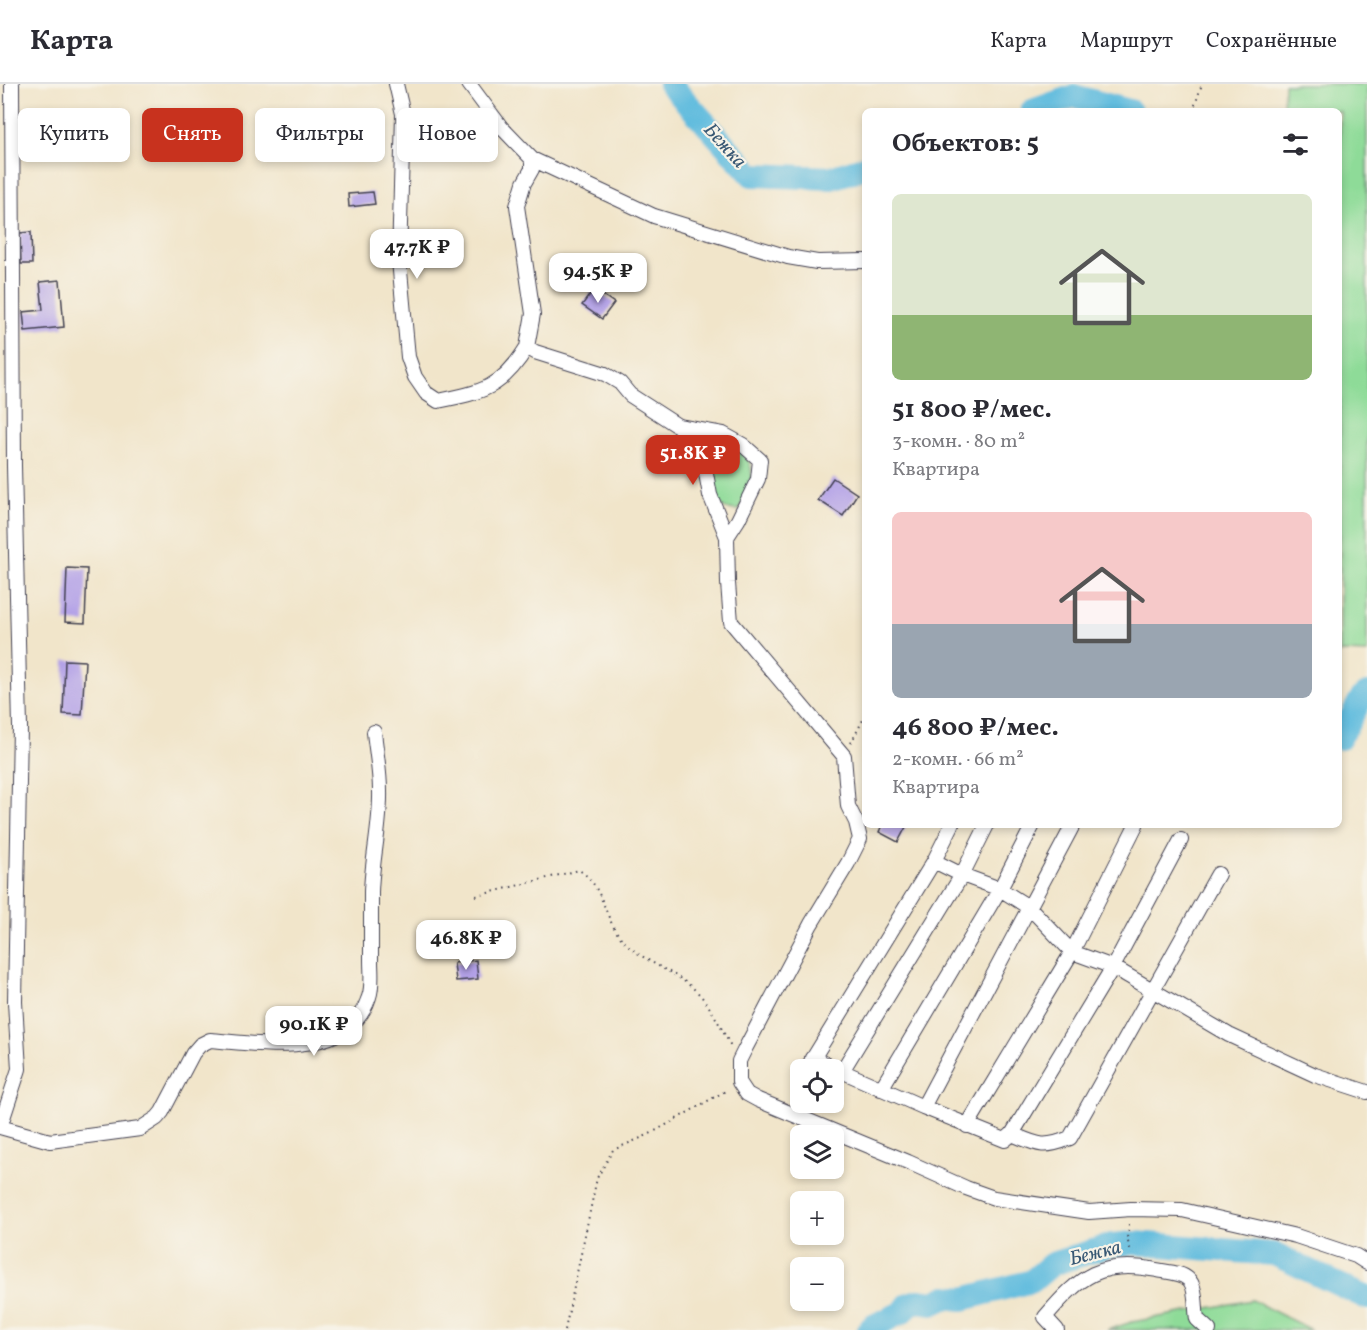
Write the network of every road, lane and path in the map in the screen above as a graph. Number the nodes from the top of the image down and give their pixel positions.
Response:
1 (12, 84) edge
2 (396, 84) edge
3 (469, 84) edge
4 (1203, 84) edge
5 (1194, 108) edge
6 (532, 159) junction
7 (862, 261) edge
8 (526, 347) junction
9 (678, 426) junction
10 (743, 445) junction
11 (7, 467) edge
12 (708, 480) junction
13 (727, 537) junction
14 (862, 722) edge
15 (374, 732) dead end
16 (844, 756) junction
17 (950, 828) edge
18 (986, 828) edge
19 (1031, 828) edge
20 (1071, 828) edge
21 (1134, 828) edge
22 (1181, 840) dead end
23 (934, 861) junction
24 (1218, 874) dead end
25 (962, 875) junction
26 (1000, 889) junction
27 (476, 896) dead end
28 (1030, 908) junction
29 (1072, 952) junction
30 (1113, 966) junction
31 (1154, 990) junction
32 (812, 1059) edge
33 (739, 1060) junction
34 (844, 1068) edge
35 (844, 1072) edge
36 (739, 1082) junction
37 (881, 1089) junction
38 (1367, 1092) edge
39 (923, 1107) junction
40 (967, 1126) junction
41 (0, 1127) edge
42 (1012, 1134) junction
43 (1127, 1238) dead end
44 (1129, 1248) dead end
45 (1367, 1263) edge
46 (565, 1330) edge
47 (1057, 1330) edge
48 (1209, 1330) edge

1 - 11 street
2 - 8 street
3 - 6 street
4 - 5 path
6 - 7 street
6 - 8 street
8 - 9 street
9 - 10 street
9 - 12 street
10 - 12 path
10 - 13 street
11 - 41 street
12 - 13 street
13 - 16 street
14 - 16 path
15 - 41 street
16 - 33 street
17 - 23 street
18 - 25 street
19 - 26 street
20 - 28 street
21 - 29 street
22 - 30 street
23 - 25 street
23 - 32 street
24 - 31 street
25 - 26 street
25 - 34 street
26 - 28 street
26 - 37 street
27 - 33 path
28 - 29 street
28 - 39 street
29 - 30 street
29 - 40 street
30 - 31 street
30 - 42 street
31 - 38 street
31 - 42 street
33 - 36 street
35 - 37 street
36 - 45 street
36 - 46 path
37 - 39 street
39 - 40 street
40 - 42 street
43 - 44 path
47 - 48 street

